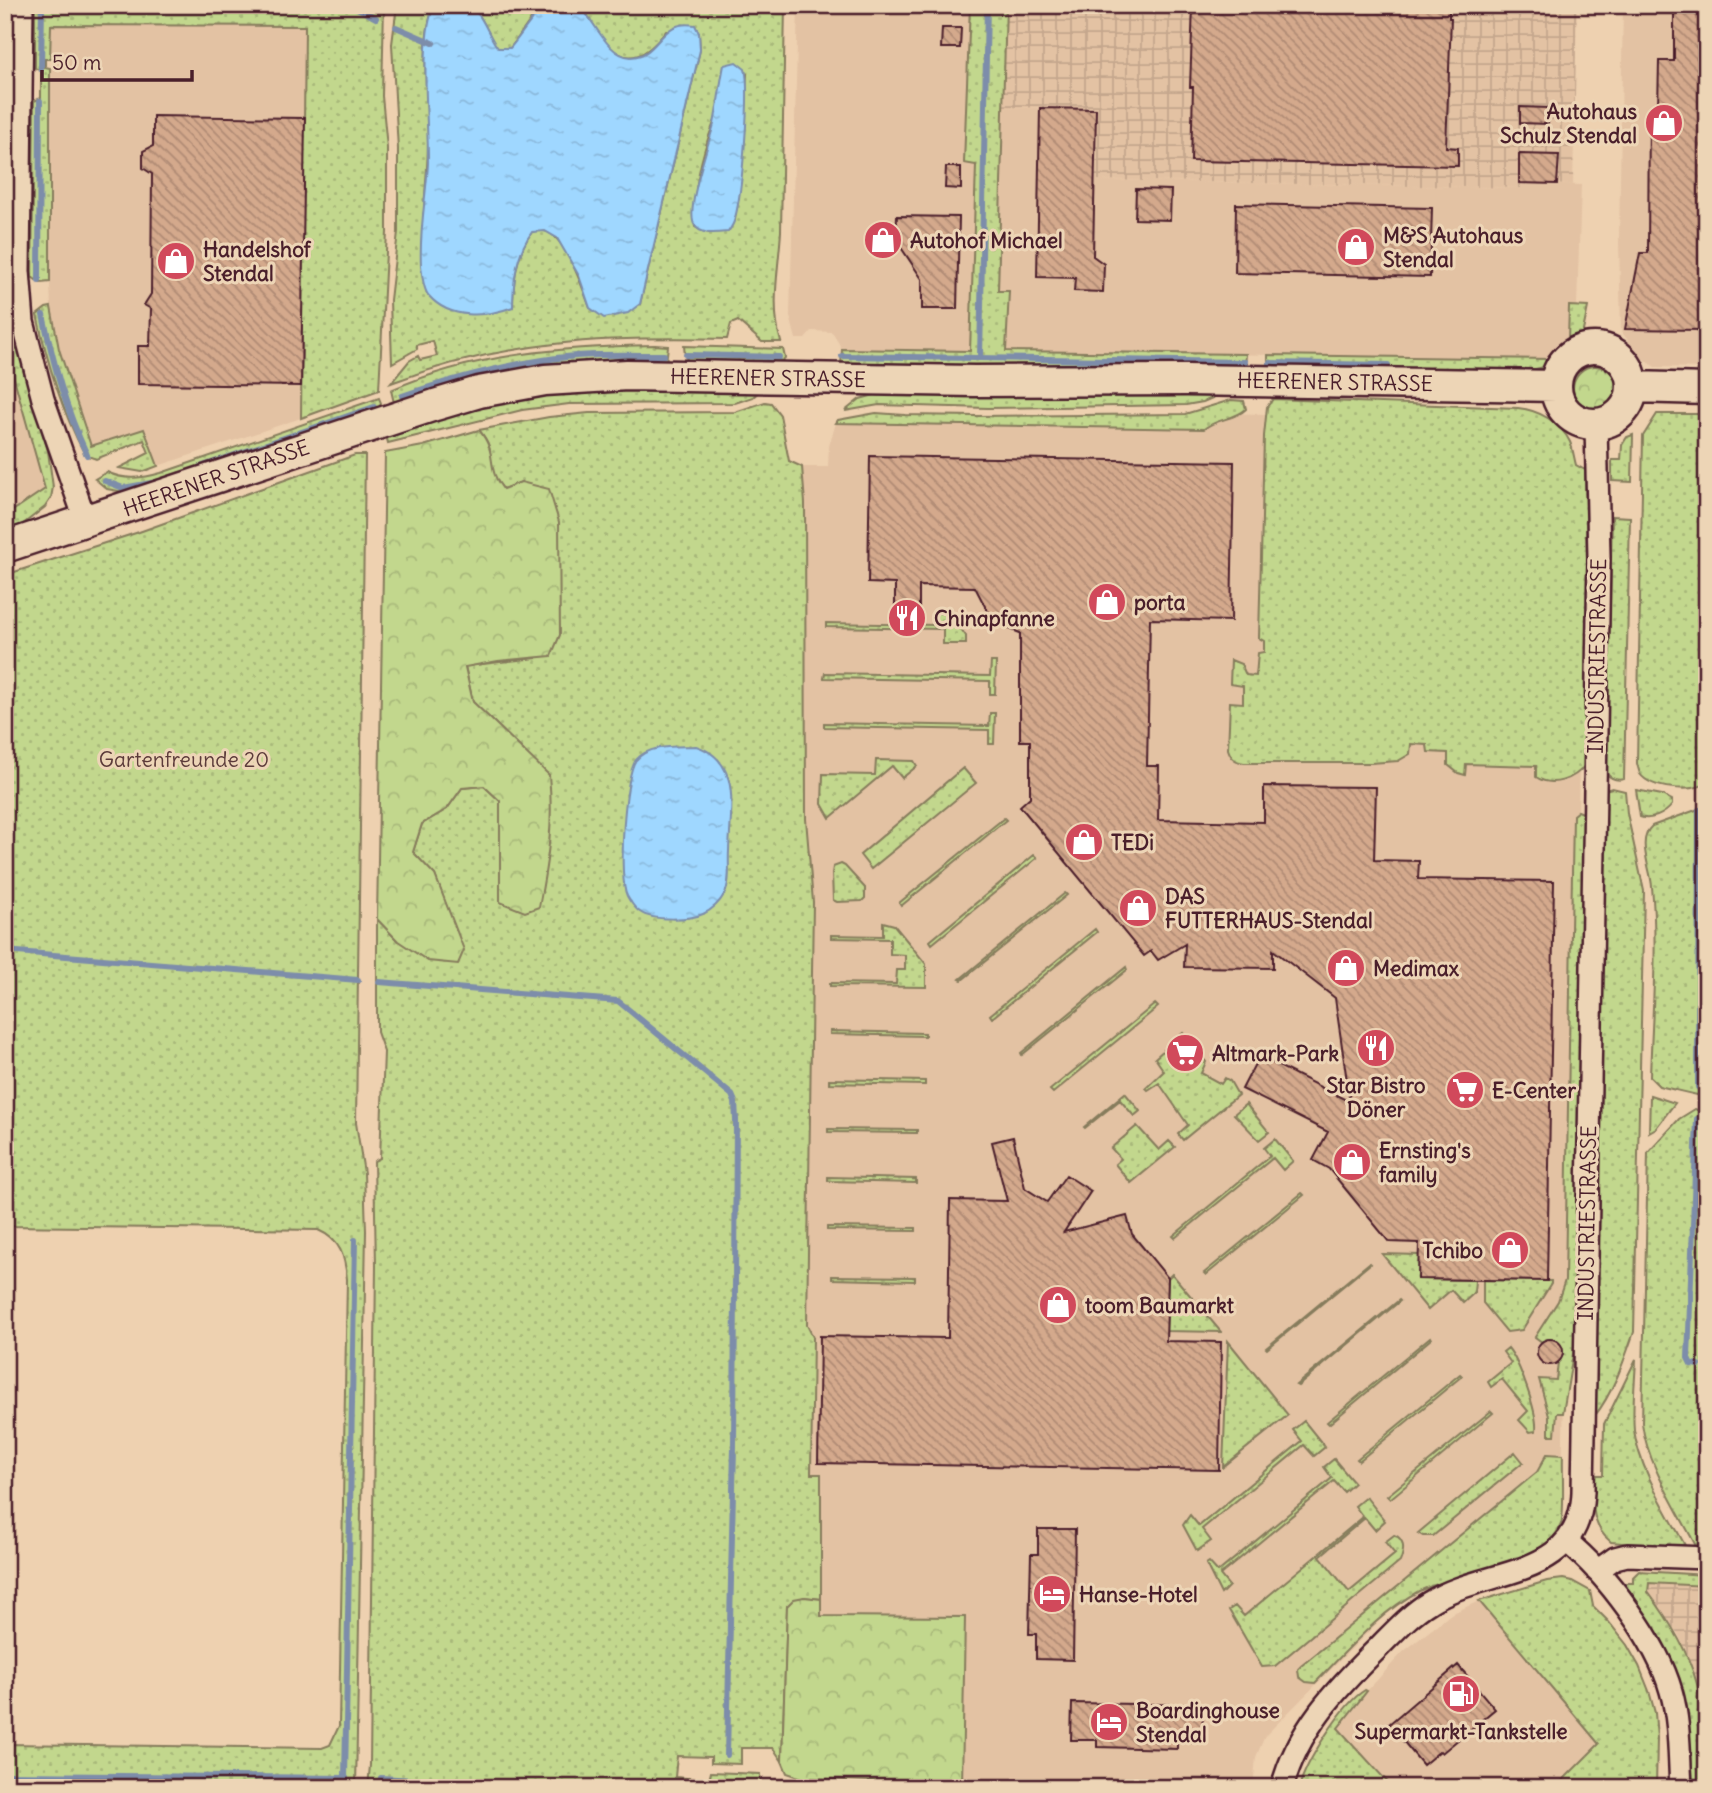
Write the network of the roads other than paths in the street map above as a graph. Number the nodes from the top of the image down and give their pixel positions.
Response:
1 (22, 5) edge
2 (14, 322) edge
3 (1556, 386) junction
4 (1633, 387) junction
5 (1707, 389) edge
6 (1596, 425) junction
7 (86, 522) junction
8 (5, 547) edge
9 (1566, 1541) junction
10 (1707, 1558) edge
11 (1597, 1571) junction
12 (1282, 1788) edge
13 (1681, 1788) edge

1 - 2 street
2 - 7 street
3 - 4 main road
3 - 6 main road
3 - 7 main road, HEERENER STRASSE
4 - 5 main road
4 - 6 main road
6 - 9 street, INDUSTRIESTRASSE
7 - 8 main road, HEERENER STRASSE
9 - 11 street
9 - 12 street, INDUSTRIESTRASSE
10 - 11 street
11 - 13 street

